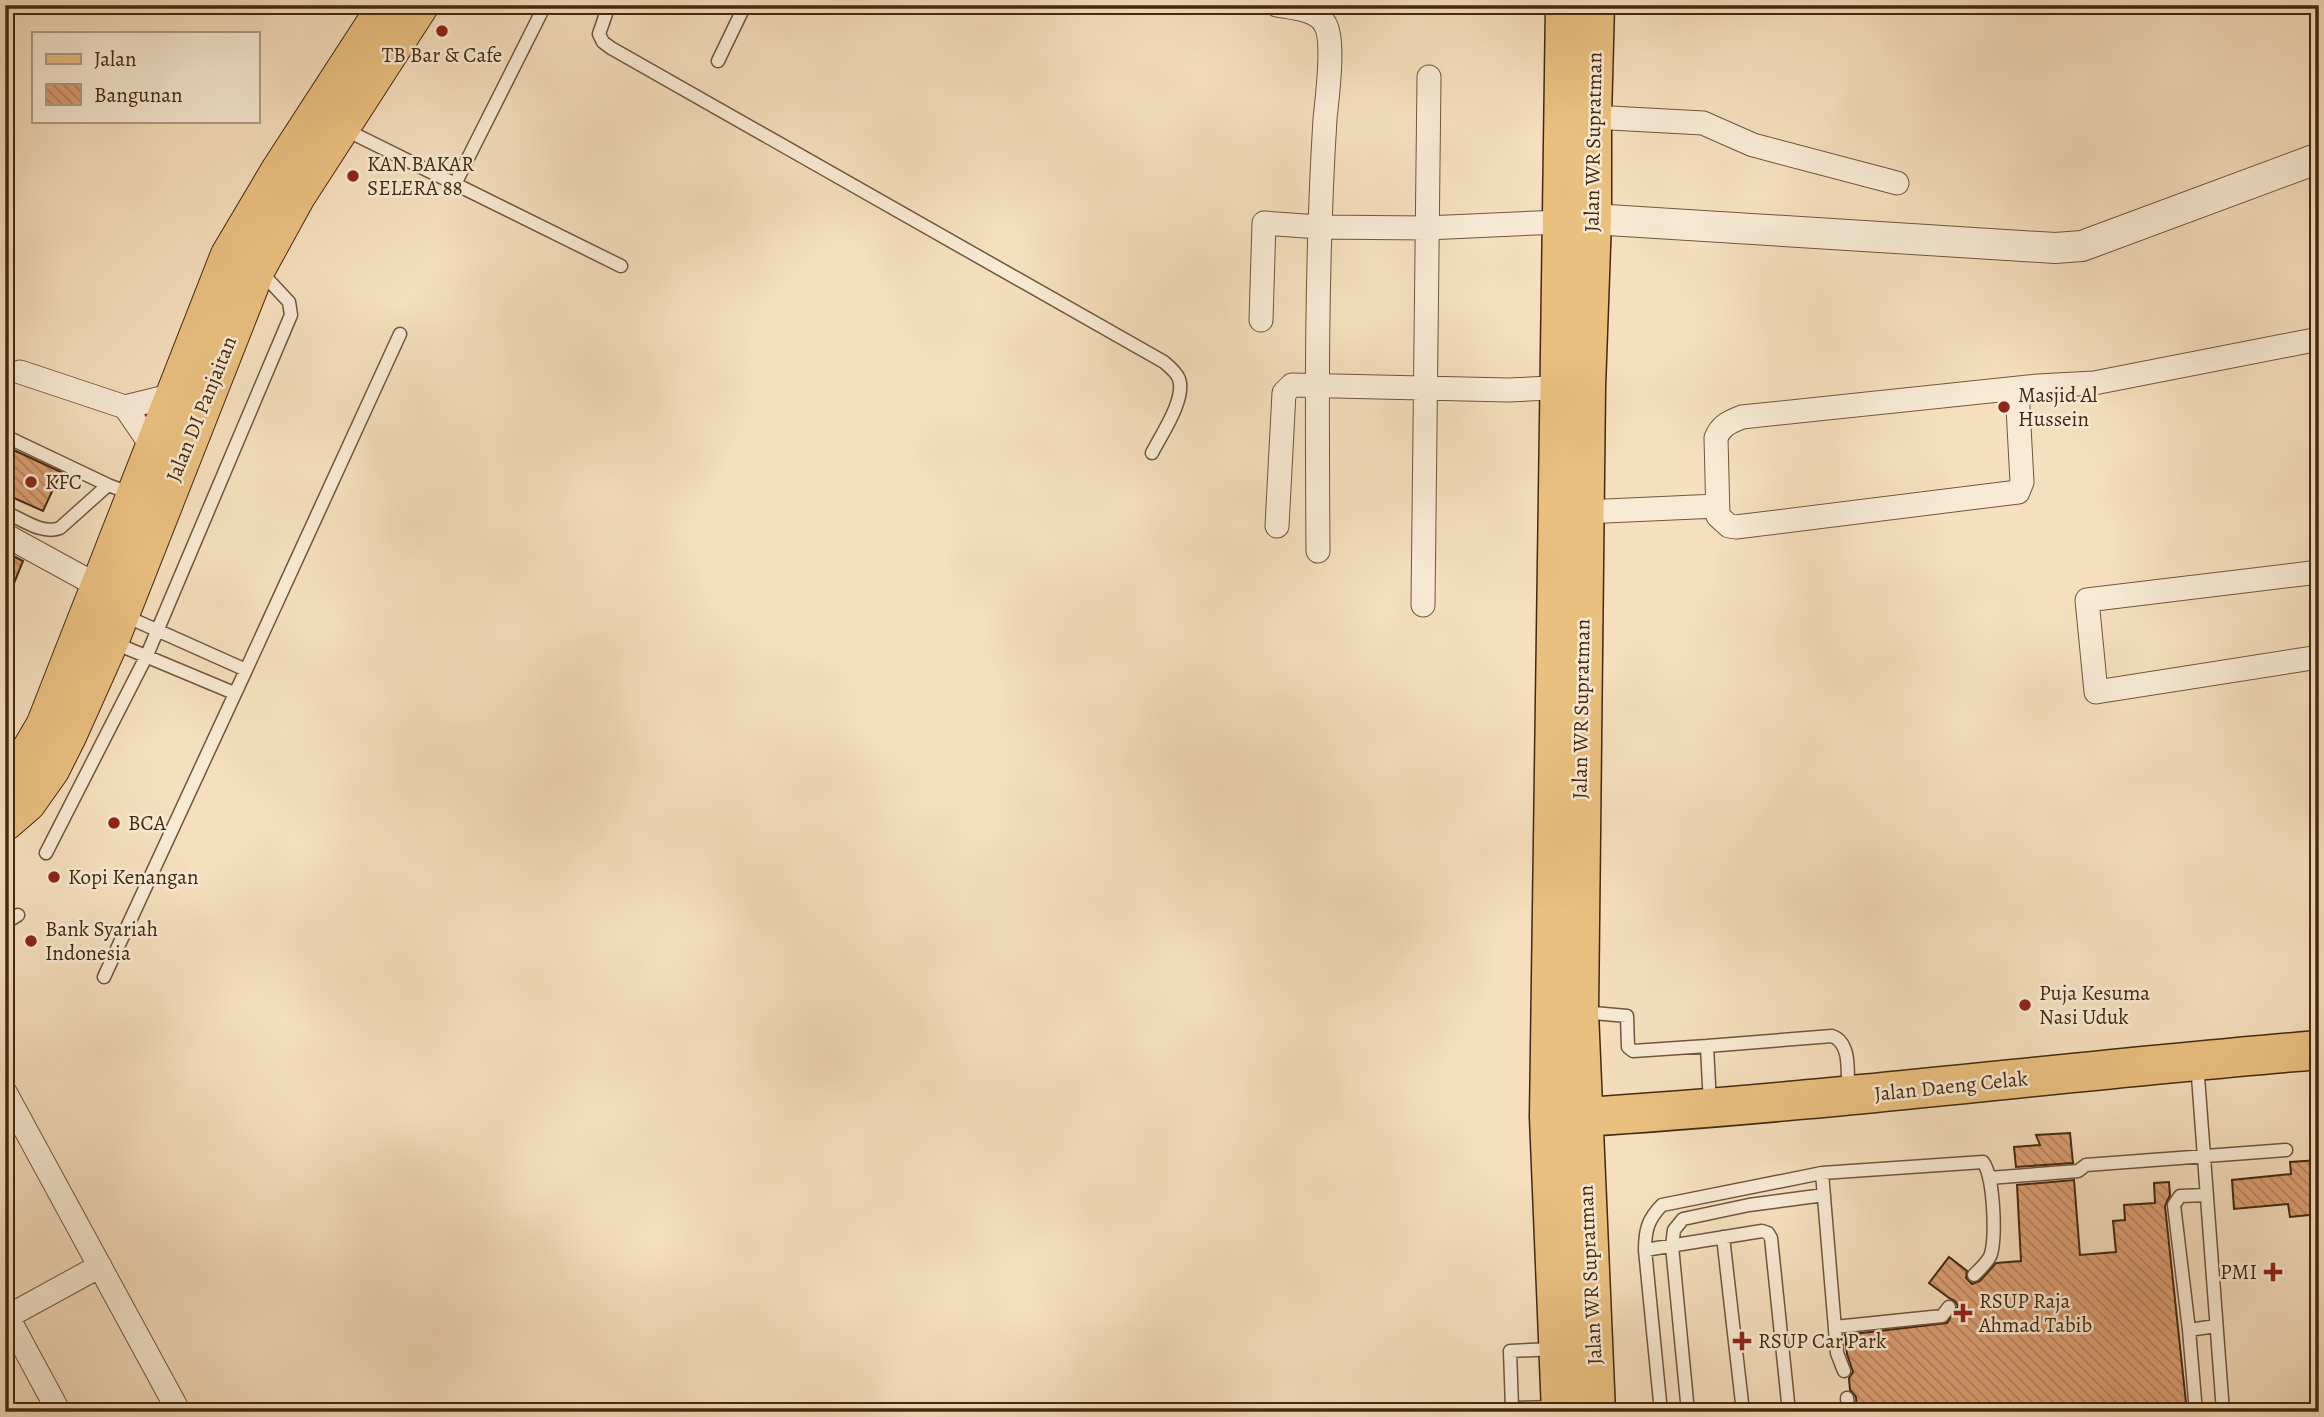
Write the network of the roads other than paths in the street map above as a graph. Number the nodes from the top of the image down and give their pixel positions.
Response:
1 (387, 5) edge
2 (420, 5) edge
3 (609, 5) edge
4 (745, 5) edge
5 (1277, 5) edge
6 (1564, 5) edge
7 (1595, 5) edge
8 (542, 11) dead end
9 (718, 61) dead end
10 (1429, 77) dead end
11 (1592, 117) junction
12 (340, 127) junction
13 (2319, 158) edge
14 (1897, 183) dead end
15 (455, 184) junction
16 (1576, 221) junction
17 (1319, 227) junction
18 (1426, 228) junction
19 (621, 266) dead end
20 (257, 268) junction
21 (1261, 320) dead end
22 (400, 334) dead end
23 (2319, 339) edge
24 (20, 372) dead end
25 (1317, 386) junction
26 (1572, 387) junction
27 (1426, 389) junction
28 (2017, 389) junction
29 (185, 399) junction
30 (125, 407) junction
31 (5, 436) edge
32 (153, 448) junction
33 (1152, 453) dead end
34 (122, 490) junction
35 (1717, 506) junction
36 (5, 512) edge
37 (1584, 512) junction
38 (1277, 526) dead end
39 (5, 535) edge
40 (1318, 551) dead end
41 (2319, 572) edge
42 (1423, 606) dead end
43 (110, 614) junction
44 (159, 630) junction
45 (147, 655) junction
46 (2319, 657) edge
47 (246, 670) junction
48 (234, 693) junction
49 (5, 781) edge
50 (5, 822) edge
51 (46, 853) dead end
52 (18, 915) dead end
53 (5, 923) edge
54 (104, 977) dead end
55 (1579, 1012) junction
56 (1707, 1046) junction
57 (2319, 1050) edge
58 (2197, 1060) junction
59 (5, 1092) edge
60 (1848, 1097) junction
61 (1711, 1109) junction
62 (1582, 1116) junction
63 (2286, 1150) dead end
64 (2203, 1155) junction
65 (1822, 1173) junction
66 (1989, 1178) junction
67 (1824, 1195) junction
68 (2207, 1195) junction
69 (1723, 1237) junction
70 (1672, 1246) junction
71 (1645, 1250) junction
72 (100, 1266) junction
73 (1974, 1275) dead end
74 (1948, 1307) dead end
75 (6, 1316) edge
76 (2216, 1326) junction
77 (1835, 1327) junction
78 (2189, 1330) junction
79 (1844, 1371) dead end
80 (1847, 1398) dead end
81 (1573, 1410) edge
82 (59, 1412) edge
83 (178, 1412) edge
84 (1661, 1412) edge
85 (1688, 1412) edge
86 (1743, 1412) edge
87 (1789, 1412) edge
88 (1848, 1412) edge
89 (2196, 1412) edge
90 (2223, 1412) edge

1 - 29 main road, Jalan DI Panjaitan
2 - 12 main road, Jalan DI Panjaitan
3 - 33 lane
4 - 9 lane
5 - 17 street
6 - 16 highway, Jalan WR Supratman
7 - 11 highway, Jalan WR Supratman
8 - 15 lane
10 - 18 street
11 - 14 street
11 - 16 highway, Jalan WR Supratman
12 - 15 lane
12 - 20 main road, Jalan DI Panjaitan
13 - 16 street
15 - 19 lane
16 - 18 street
16 - 26 highway, Jalan WR Supratman
17 - 18 street
17 - 21 street
17 - 25 street
18 - 27 street
20 - 29 main road, Jalan DI Panjaitan
20 - 44 lane
22 - 47 lane
23 - 28 street
24 - 30 street
25 - 27 street
25 - 38 street
25 - 40 street
26 - 27 street
26 - 37 highway, Jalan WR Supratman
26 - 81 highway, Jalan WR Supratman
27 - 42 street
28 - 35 street
28 - 35 street
29 - 30 street
29 - 32 main road, Jalan DI Panjaitan
29 - 43 main road, Jalan DI Panjaitan
30 - 32 street
31 - 34 lane
32 - 34 main road, Jalan DI Panjaitan
34 - 36 lane
34 - 43 main road, Jalan DI Panjaitan
35 - 37 street
37 - 55 highway, Jalan WR Supratman
39 - 43 street
41 - 46 street
43 - 44 lane
43 - 45 lane
43 - 49 main road, Jalan DI Panjaitan
43 - 50 main road, Jalan DI Panjaitan
44 - 45 lane
44 - 47 lane
45 - 48 lane
45 - 51 lane
47 - 48 lane
48 - 54 lane
52 - 53 lane
55 - 56 lane
55 - 62 highway, Jalan WR Supratman
56 - 60 lane
56 - 61 lane
57 - 58 highway, Jalan Daeng Celak
58 - 60 highway, Jalan Daeng Celak
58 - 64 lane
59 - 72 street
60 - 61 highway, Jalan Daeng Celak
61 - 62 highway, Jalan Daeng Celak
62 - 81 highway, Jalan WR Supratman
63 - 64 lane
64 - 66 lane
64 - 68 lane
65 - 66 lane
65 - 67 lane
65 - 71 lane
66 - 73 lane
67 - 70 lane
67 - 77 lane
68 - 76 lane
68 - 78 lane
69 - 70 lane
69 - 86 lane
69 - 87 lane
70 - 71 lane
70 - 85 lane
71 - 84 lane
72 - 75 street
72 - 83 street
74 - 77 lane
75 - 82 street
76 - 78 lane
76 - 90 lane
77 - 79 lane
78 - 89 lane
80 - 88 lane

